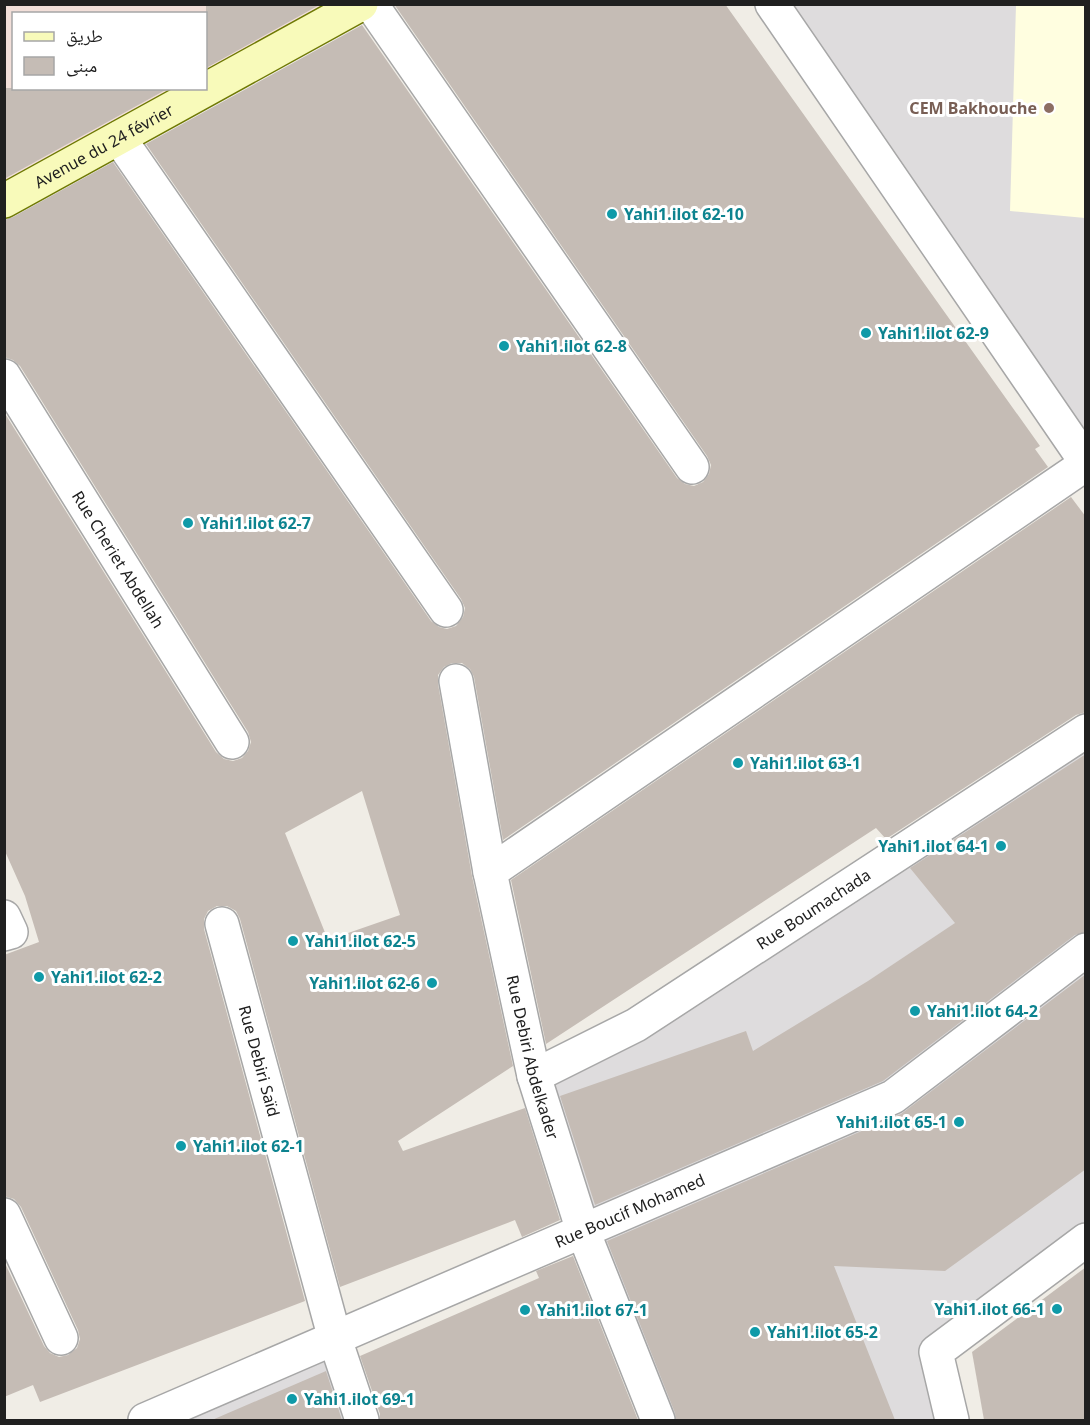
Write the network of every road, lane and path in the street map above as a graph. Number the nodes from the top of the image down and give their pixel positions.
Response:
1 (361, 4) edge
2 (371, 4) edge
3 (772, 4) edge
4 (207, 89) edge
5 (206, 90) edge
6 (119, 138) junction
7 (4, 201) edge
8 (4, 376) edge
9 (1086, 463) edge
10 (692, 467) dead end
11 (446, 610) dead end
12 (456, 681) dead end
13 (1086, 731) edge
14 (232, 742) dead end
15 (490, 872) junction
16 (222, 924) dead end
17 (1086, 950) edge
18 (534, 1076) junction
19 (4, 1215) edge
20 (583, 1231) junction
21 (1086, 1240) edge
22 (61, 1338) dead end
23 (335, 1339) junction
24 (146, 1420) edge
25 (362, 1420) edge
26 (658, 1420) edge
27 (952, 1420) edge

1 - 4 street, Avenue du 24 février
2 - 10 street
3 - 9 street
5 - 6 street, Avenue du 24 février
6 - 7 street, Avenue du 24 février
6 - 11 street
8 - 14 street, Rue Cheriet Abdellah
9 - 15 street
12 - 15 street, Rue Debiri Abdelkader
13 - 18 street, Rue Boumachada
15 - 18 street, Rue Debiri Abdelkader
16 - 23 street, Rue Debiri Saïd
17 - 20 street, Rue Boucif Mohamed
18 - 20 street, Rue Debiri Abdelkader
19 - 22 street
20 - 23 street, Rue Boucif Mohamed
20 - 26 street, Rue Debiri Abdelkader
21 - 27 street
23 - 24 street, Rue Boucif Mohamed
23 - 25 street, Rue Debiri Saïd

